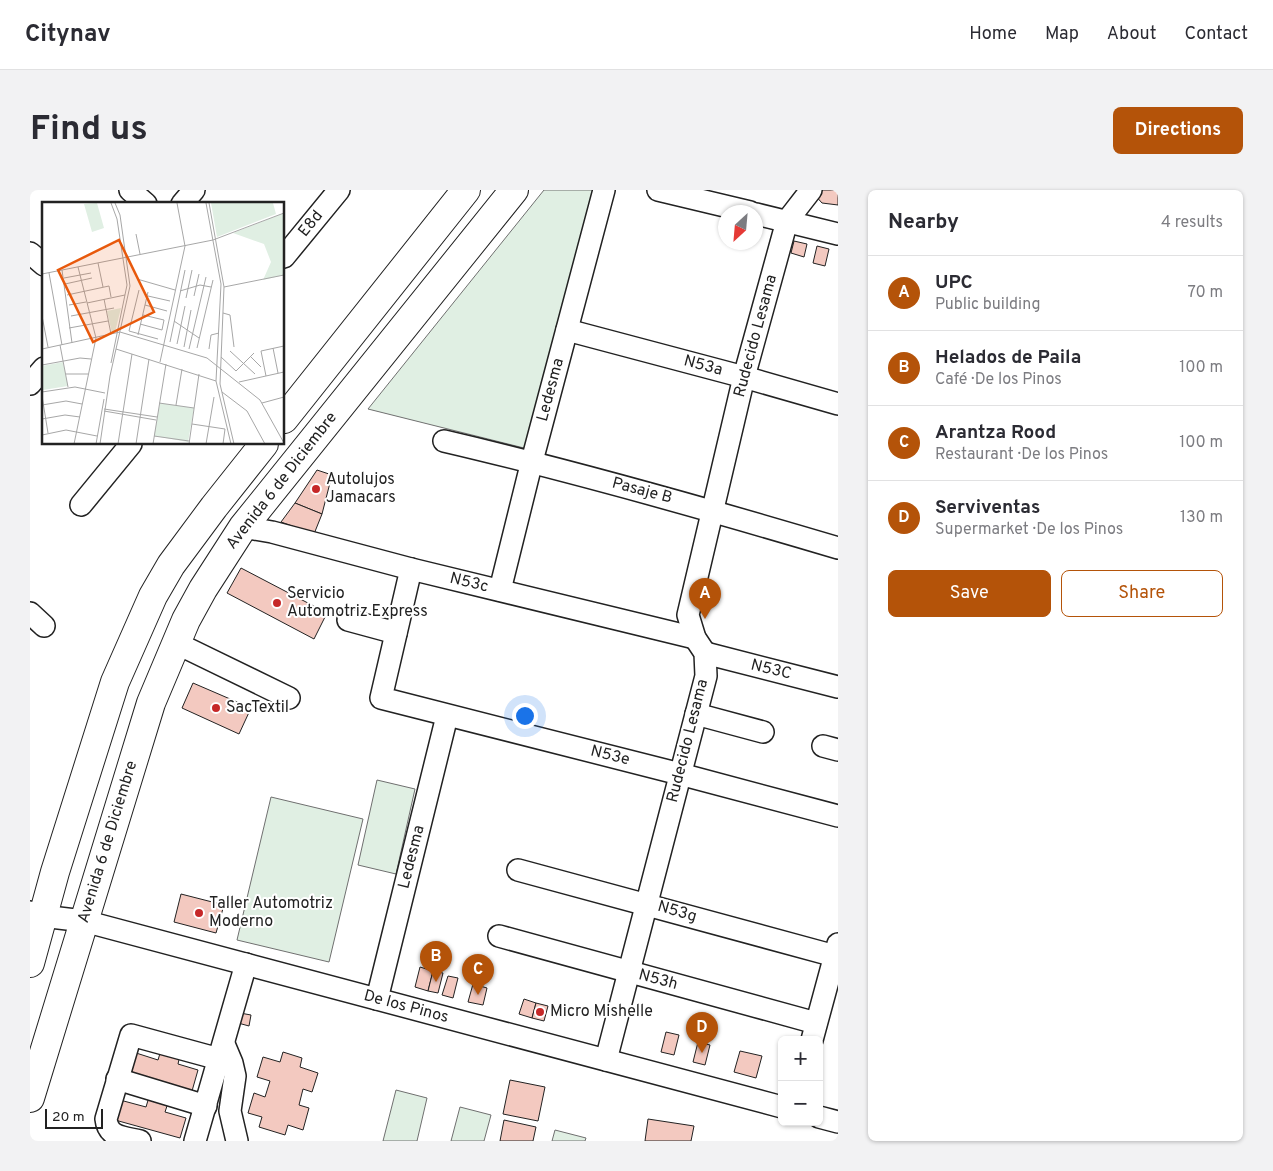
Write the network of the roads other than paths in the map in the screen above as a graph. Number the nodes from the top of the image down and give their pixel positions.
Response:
1 (130, 190) edge
2 (194, 190) edge
3 (339, 190) edge
4 (466, 190) edge
5 (514, 190) edge
6 (604, 190) edge
7 (658, 190) edge
8 (811, 190) edge
9 (144, 202) edge
10 (184, 202) edge
11 (721, 205) edge
12 (763, 216) edge
13 (787, 222) junction
14 (838, 234) edge
15 (30, 253) edge
16 (285, 256) edge
17 (42, 263) edge
18 (567, 330) junction
19 (42, 370) edge
20 (744, 377) junction
21 (30, 384) edge
22 (838, 404) edge
23 (285, 418) edge
24 (444, 441) dead end
25 (130, 445) edge
26 (263, 445) edge
27 (532, 461) junction
28 (80, 505) dead end
29 (713, 511) junction
30 (243, 527) junction
31 (838, 548) edge
32 (411, 569) junction
33 (500, 590) junction
34 (348, 620) dead end
35 (396, 634) junction
36 (176, 643) junction
37 (700, 645) junction
38 (838, 687) edge
39 (289, 698) dead end
40 (696, 714) junction
41 (447, 716) junction
42 (763, 732) dead end
43 (680, 774) junction
44 (838, 816) edge
45 (518, 870) dead end
46 (647, 904) junction
47 (36, 914) edge
48 (84, 921) junction
49 (499, 936) dead end
50 (836, 950) edge
51 (30, 963) edge
52 (246, 964) junction
53 (629, 972) junction
54 (378, 999) junction
55 (814, 1032) edge
56 (222, 1051) junction
57 (606, 1060) junction
58 (117, 1079) junction
59 (30, 1098) edge
60 (206, 1106) junction
61 (778, 1106) edge
62 (823, 1118) edge
63 (838, 1122) edge
64 (140, 1141) edge
65 (195, 1141) edge
66 (237, 1141) edge

1 - 9 street
2 - 10 street
3 - 16 street, E8d
4 - 23 main road
5 - 30 main road, Avenida 6 de Diciembre
6 - 18 street, Ledesma
7 - 11 street
8 - 13 street
12 - 13 street
13 - 14 street
13 - 20 street, Rudecido Lesama
15 - 17 street
18 - 20 street, N53a
18 - 27 street, Ledesma
19 - 21 street
20 - 22 street, N53a
20 - 29 street, Rudecido Lesama
24 - 27 street, Pasaje B
25 - 28 street
26 - 47 main road
27 - 29 street, Pasaje B
27 - 33 street, Ledesma
29 - 31 street, Pasaje B
29 - 37 street, Rudecido Lesama
30 - 32 street, N53c
30 - 36 main road, Avenida 6 de Diciembre
32 - 33 street, N53c
32 - 35 street
33 - 37 street, N53c
34 - 35 street
35 - 41 street, N53e
36 - 39 street
36 - 48 main road, Avenida 6 de Diciembre
37 - 38 street, N53C
37 - 40 street, Rudecido Lesama
40 - 42 street
40 - 43 street, Rudecido Lesama
41 - 43 street, N53e
41 - 54 street, Ledesma
43 - 44 street, N53e
43 - 46 street, Rudecido Lesama
45 - 46 street, N53g
46 - 50 street, N53g
46 - 53 street, Rudecido Lesama
47 - 48 street, De los Pinos
47 - 51 main road
48 - 52 street, De los Pinos
48 - 59 main road, Avenida 6 de Diciembre
49 - 53 street, N53h
50 - 55 street
52 - 54 street, De los Pinos
52 - 56 street
53 - 55 street, N53h
53 - 57 street, Rudecido Lesama
54 - 57 street, De los Pinos
56 - 58 street
56 - 60 street
56 - 66 street
57 - 61 street, De los Pinos
58 - 60 street
58 - 64 street
60 - 65 street
62 - 63 street

